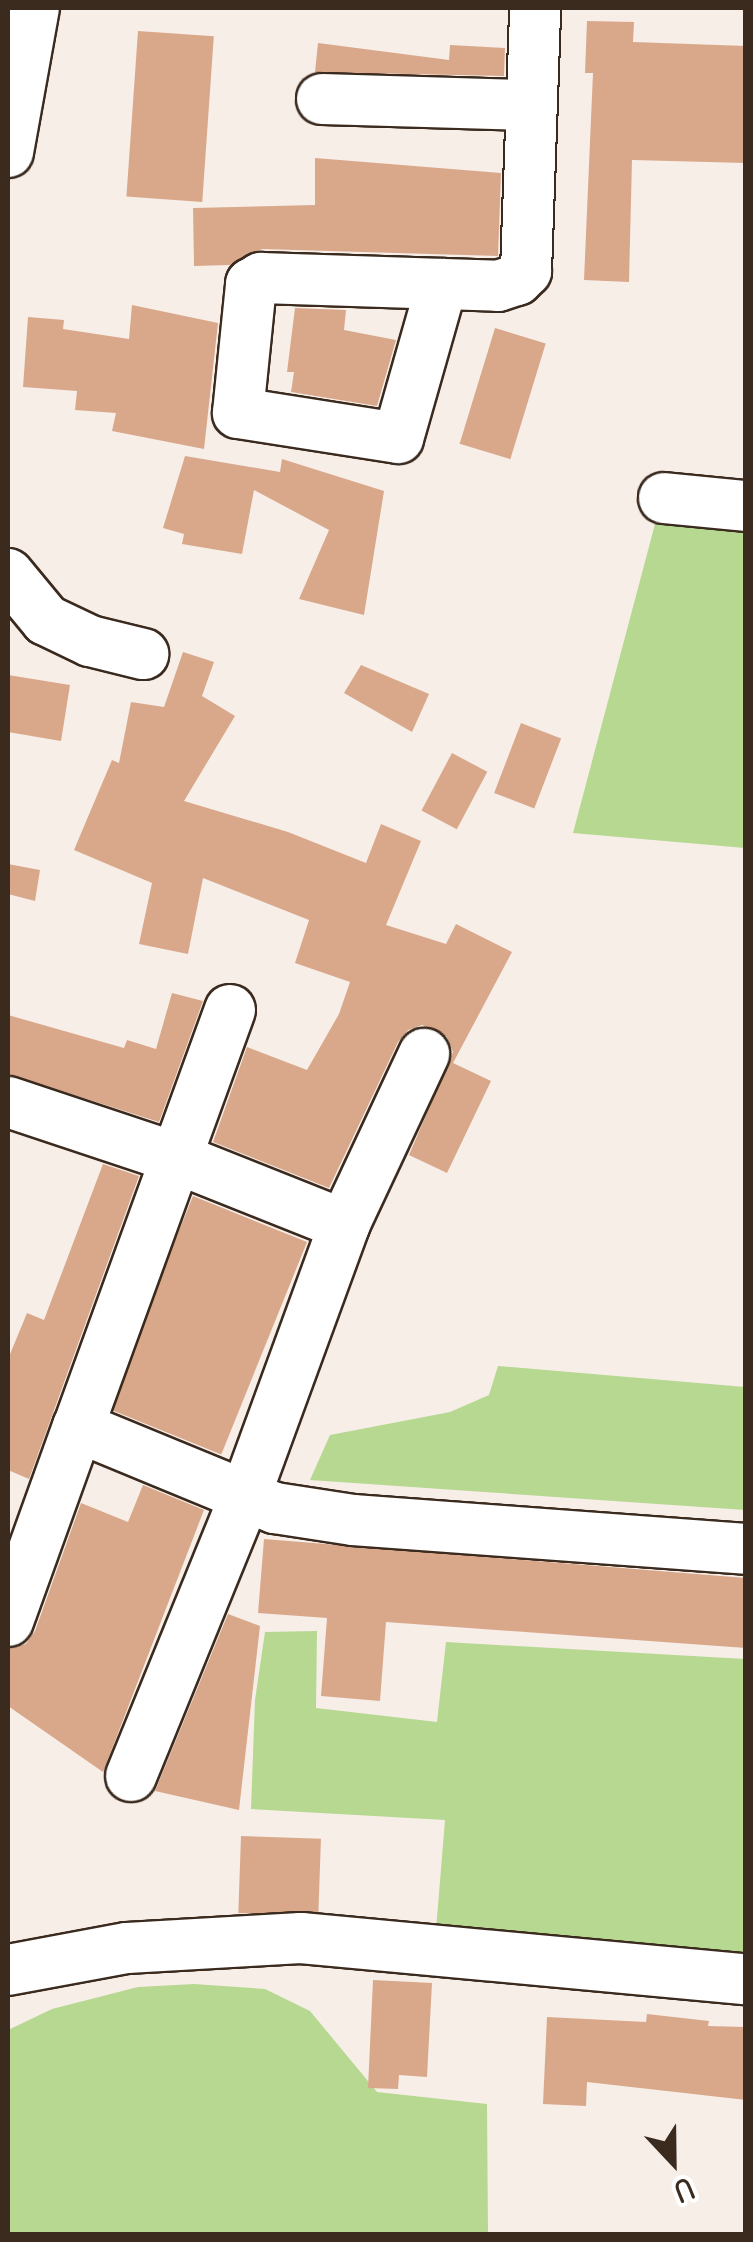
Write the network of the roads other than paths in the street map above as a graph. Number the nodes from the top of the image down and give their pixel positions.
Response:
1 (34, 8) edge
2 (535, 8) edge
3 (322, 99) dead end
4 (529, 105) junction
5 (8, 152) edge
6 (442, 284) junction
7 (664, 498) dead end
8 (746, 506) edge
9 (8, 574) edge
10 (142, 654) dead end
11 (230, 1010) dead end
12 (424, 1054) dead end
13 (8, 1102) edge
14 (176, 1158) junction
15 (344, 1225) junction
16 (78, 1427) junction
17 (244, 1499) junction
18 (746, 1550) edge
19 (8, 1621) edge
20 (131, 1776) dead end
21 (8, 1970) edge
22 (746, 1978) edge

1 - 5 street
2 - 4 street
3 - 4 street
4 - 6 street
6 - 6 street
7 - 8 street
9 - 10 street
11 - 14 street
12 - 15 street
13 - 14 street
14 - 15 street
14 - 16 street
15 - 17 street
16 - 17 street
16 - 19 street
17 - 18 street
17 - 20 street
21 - 22 street

